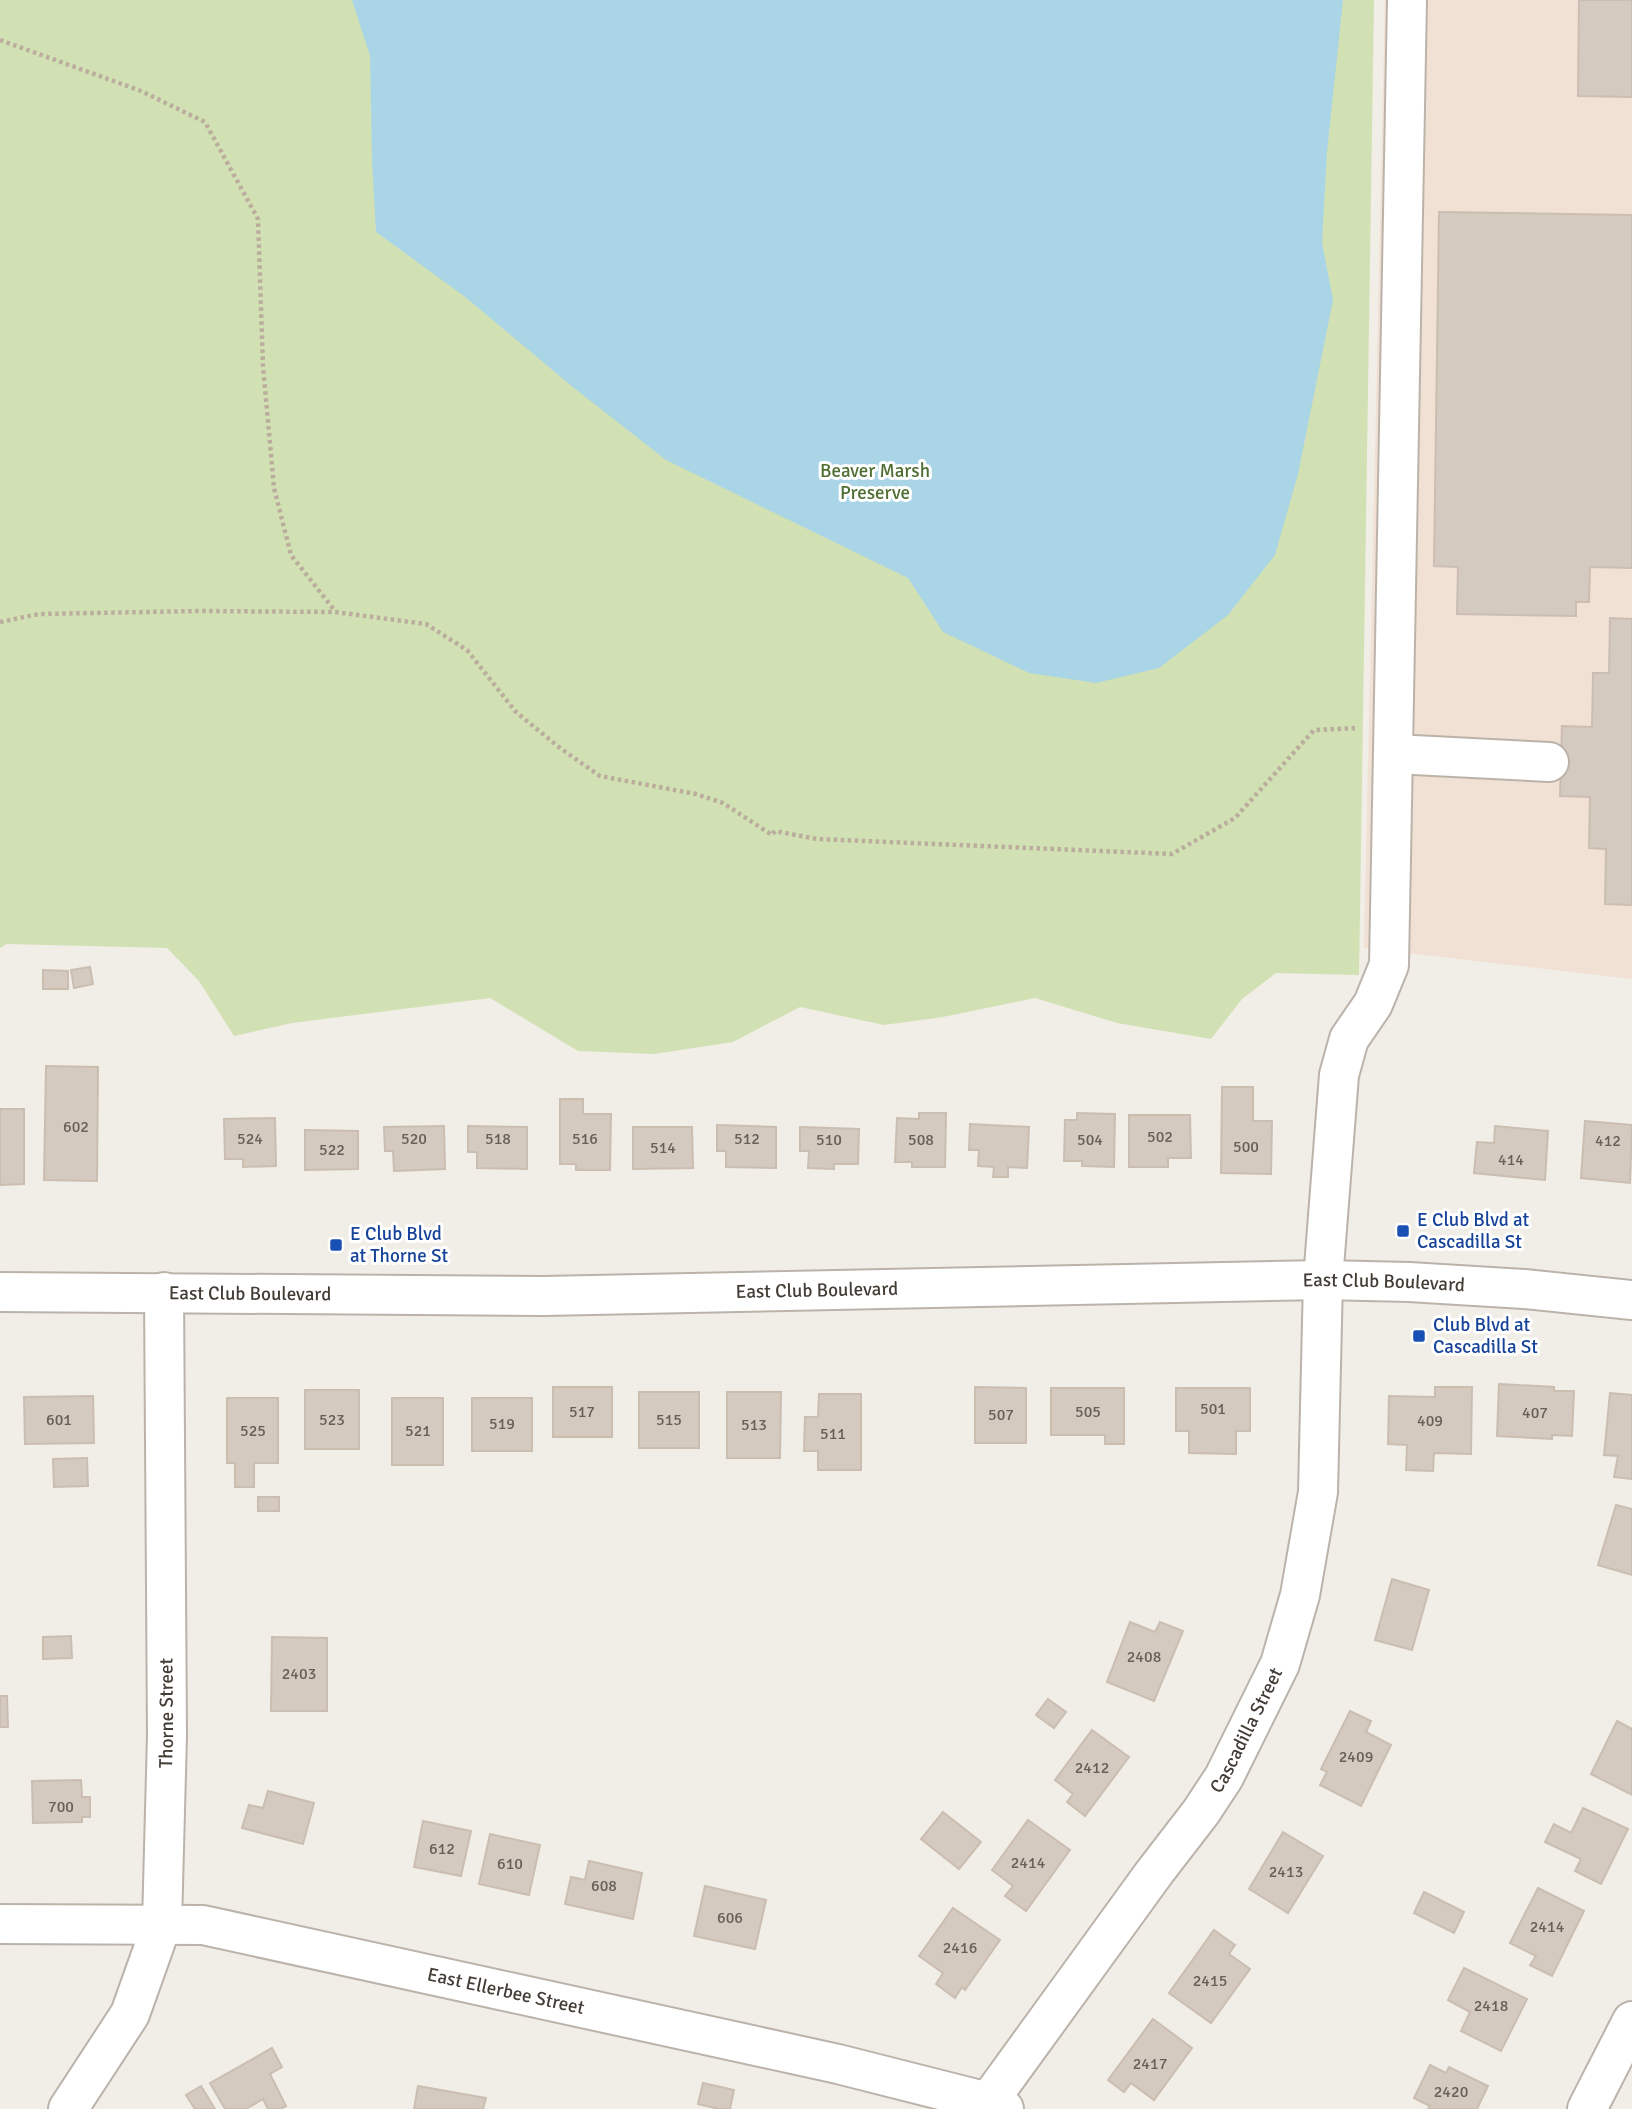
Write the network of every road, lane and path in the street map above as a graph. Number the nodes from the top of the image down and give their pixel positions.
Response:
1 (1407, 0) edge
2 (0, 40) edge
3 (335, 612) junction
4 (0, 622) edge
5 (1354, 728) dead end
6 (1394, 754) junction
7 (1549, 762) dead end
8 (1324, 1280) junction
9 (0, 1292) edge
10 (164, 1292) junction
11 (1632, 1300) edge
12 (0, 1924) edge
13 (162, 1924) junction
14 (1632, 2021) edge
15 (992, 2107) edge
16 (68, 2109) edge
17 (1587, 2109) edge

1 - 6 street, Cascadilla Street
2 - 3 path
3 - 4 path
3 - 5 path
6 - 7 street
6 - 8 street, Cascadilla Street
8 - 10 street, East Club Boulevard
8 - 11 street, East Club Boulevard
8 - 15 street, Cascadilla Street
9 - 10 street, East Club Boulevard
10 - 13 street, Thorne Street
12 - 13 street, East Ellerbee Street
13 - 15 street, East Ellerbee Street
13 - 16 street, Thorne Street
14 - 17 street

